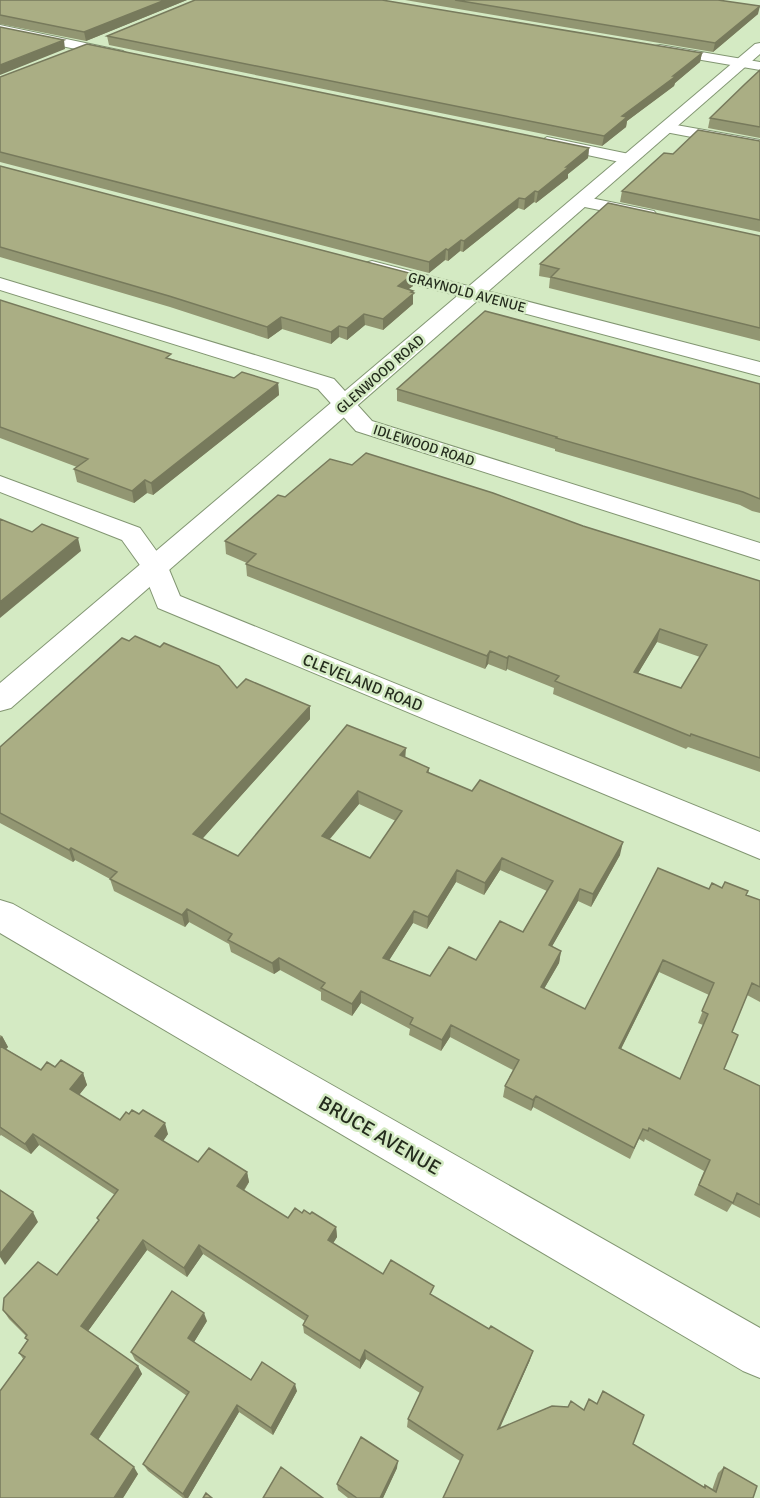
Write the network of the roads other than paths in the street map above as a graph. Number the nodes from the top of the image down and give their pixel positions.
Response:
1 (0, 30) edge
2 (106, 40) edge
3 (87, 47) junction
4 (647, 47) edge
5 (760, 47) edge
6 (67, 55) edge
7 (135, 57) edge
8 (751, 64) edge
9 (665, 128) junction
10 (532, 139) edge
11 (760, 146) edge
12 (629, 159) junction
13 (581, 201) junction
14 (661, 218) edge
15 (350, 261) edge
16 (0, 284) edge
17 (473, 294) junction
18 (760, 369) edge
19 (345, 404) junction
20 (0, 483) edge
21 (760, 552) edge
22 (155, 567) junction
23 (0, 700) edge
24 (760, 846) edge
25 (0, 915) edge
26 (760, 1354) edge

1 - 3 street
2 - 3 street
3 - 6 street
3 - 7 street
4 - 8 street
5 - 8 street, GLENWOOD ROAD
8 - 9 street, GLENWOOD ROAD
9 - 11 street
9 - 12 street, GLENWOOD ROAD
10 - 12 street
12 - 13 street, GLENWOOD ROAD
13 - 14 street
13 - 17 street, GLENWOOD ROAD
15 - 17 street, GRAYNOLD AVENUE
16 - 19 street, IDLEWOOD ROAD
17 - 18 street, GRAYNOLD AVENUE
17 - 19 street, GLENWOOD ROAD
19 - 21 street, IDLEWOOD ROAD
19 - 22 street, GLENWOOD ROAD
20 - 22 street, CLEVELAND ROAD
22 - 23 street, GLENWOOD ROAD
22 - 24 street, CLEVELAND ROAD
25 - 26 street, BRUCE AVENUE

